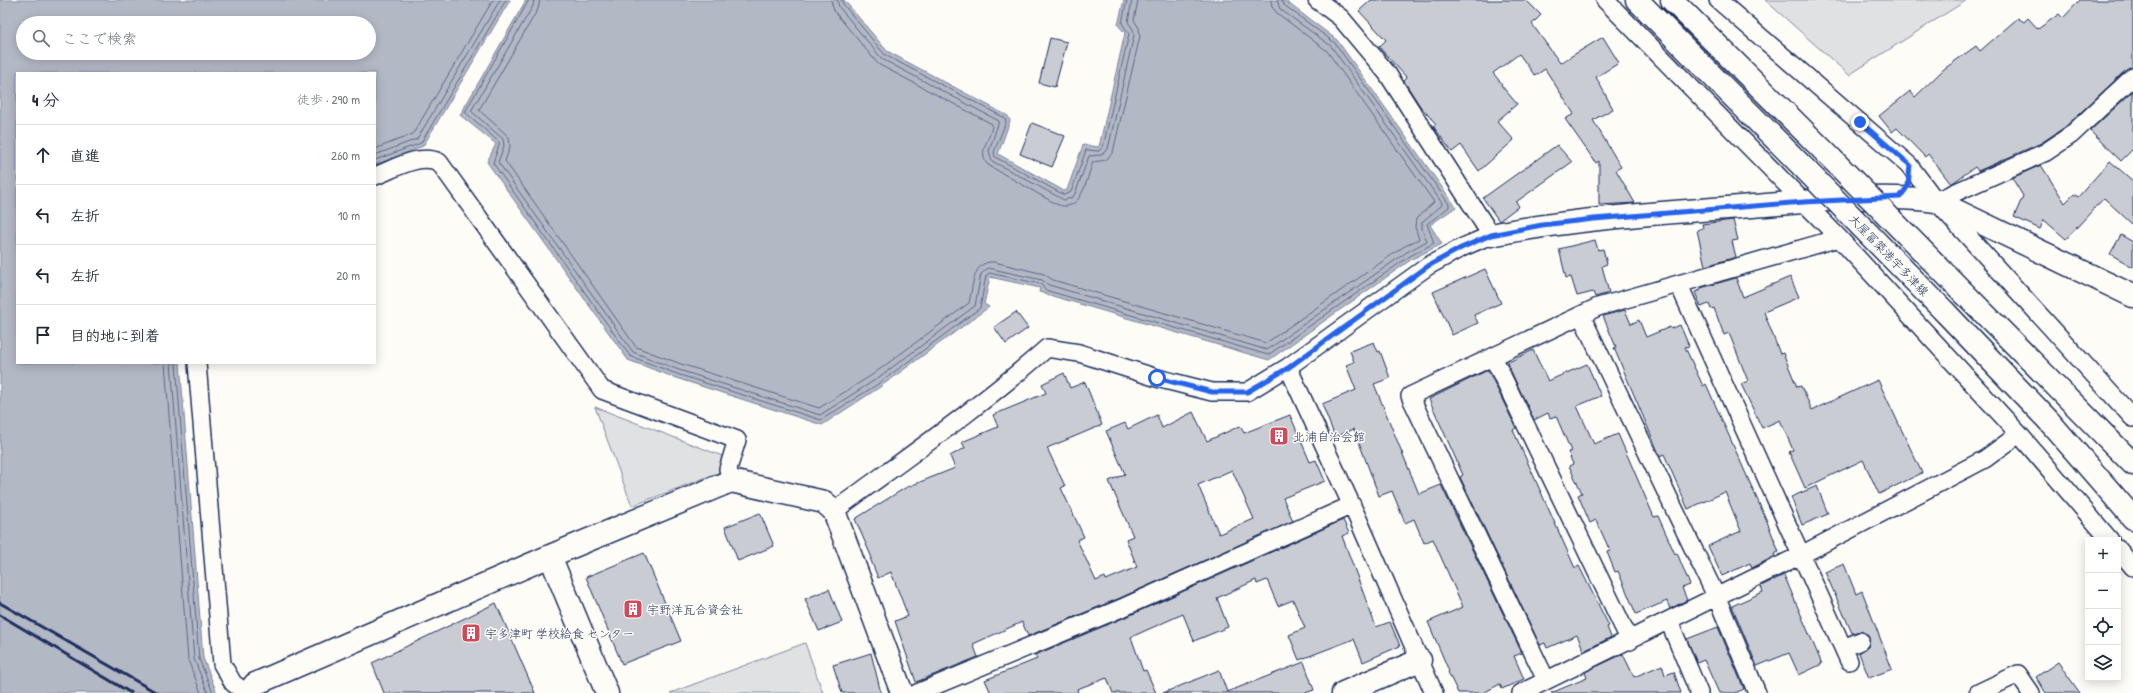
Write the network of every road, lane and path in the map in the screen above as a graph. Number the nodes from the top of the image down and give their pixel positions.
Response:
1 (1316, 0) edge
2 (1605, 0) edge
3 (1637, 0) edge
4 (1672, 0) edge
5 (1718, 0) edge
6 (2133, 77) edge
7 (1910, 165) junction
8 (376, 176) edge
9 (1900, 197) junction
10 (1936, 201) junction
11 (1804, 202) junction
12 (1491, 235) junction
13 (1839, 238) junction
14 (1679, 285) junction
15 (2133, 296) edge
16 (1581, 315) junction
17 (1493, 357) junction
18 (197, 364) edge
19 (1288, 368) junction
20 (2133, 418) edge
21 (2019, 434) junction
22 (2133, 464) edge
23 (732, 481) junction
24 (1352, 505) junction
25 (834, 510) junction
26 (2133, 518) edge
27 (2107, 537) edge
28 (2121, 553) edge
29 (1801, 555) junction
30 (550, 556) junction
31 (2133, 567) edge
32 (1717, 598) junction
33 (1669, 621) junction
34 (1630, 641) junction
35 (1860, 641) dead end
36 (1420, 660) junction
37 (1546, 680) junction
38 (247, 693) edge
39 (607, 693) edge
40 (902, 693) edge
41 (917, 693) edge
42 (1343, 693) edge
43 (1434, 693) edge
44 (1521, 693) edge
45 (1699, 693) edge
46 (1757, 693) edge
47 (1978, 693) edge
48 (2031, 693) edge

1 - 12 street
2 - 11 street
3 - 26 street, 大屋冨築港宇多津線, bridge
4 - 22 street, bridge
5 - 7 street
6 - 10 street
7 - 9 street
7 - 10 street
8 - 23 street
9 - 10 street
9 - 11 street
10 - 15 street
10 - 20 street
11 - 12 street
11 - 13 street
12 - 19 street
13 - 14 street
13 - 21 street
14 - 16 street
14 - 29 street
16 - 17 street
16 - 32 street
17 - 34 street
17 - 37 street
18 - 38 street
19 - 24 street
19 - 25 street
21 - 27 street
21 - 29 street
23 - 25 street
23 - 30 street
24 - 36 street
24 - 41 street
25 - 40 street
28 - 31 street
29 - 32 street
29 - 35 street
30 - 38 street
30 - 39 street
32 - 33 street
32 - 46 street
33 - 34 street
33 - 45 street
34 - 37 street
36 - 42 street
36 - 43 street
37 - 44 street
47 - 48 street

